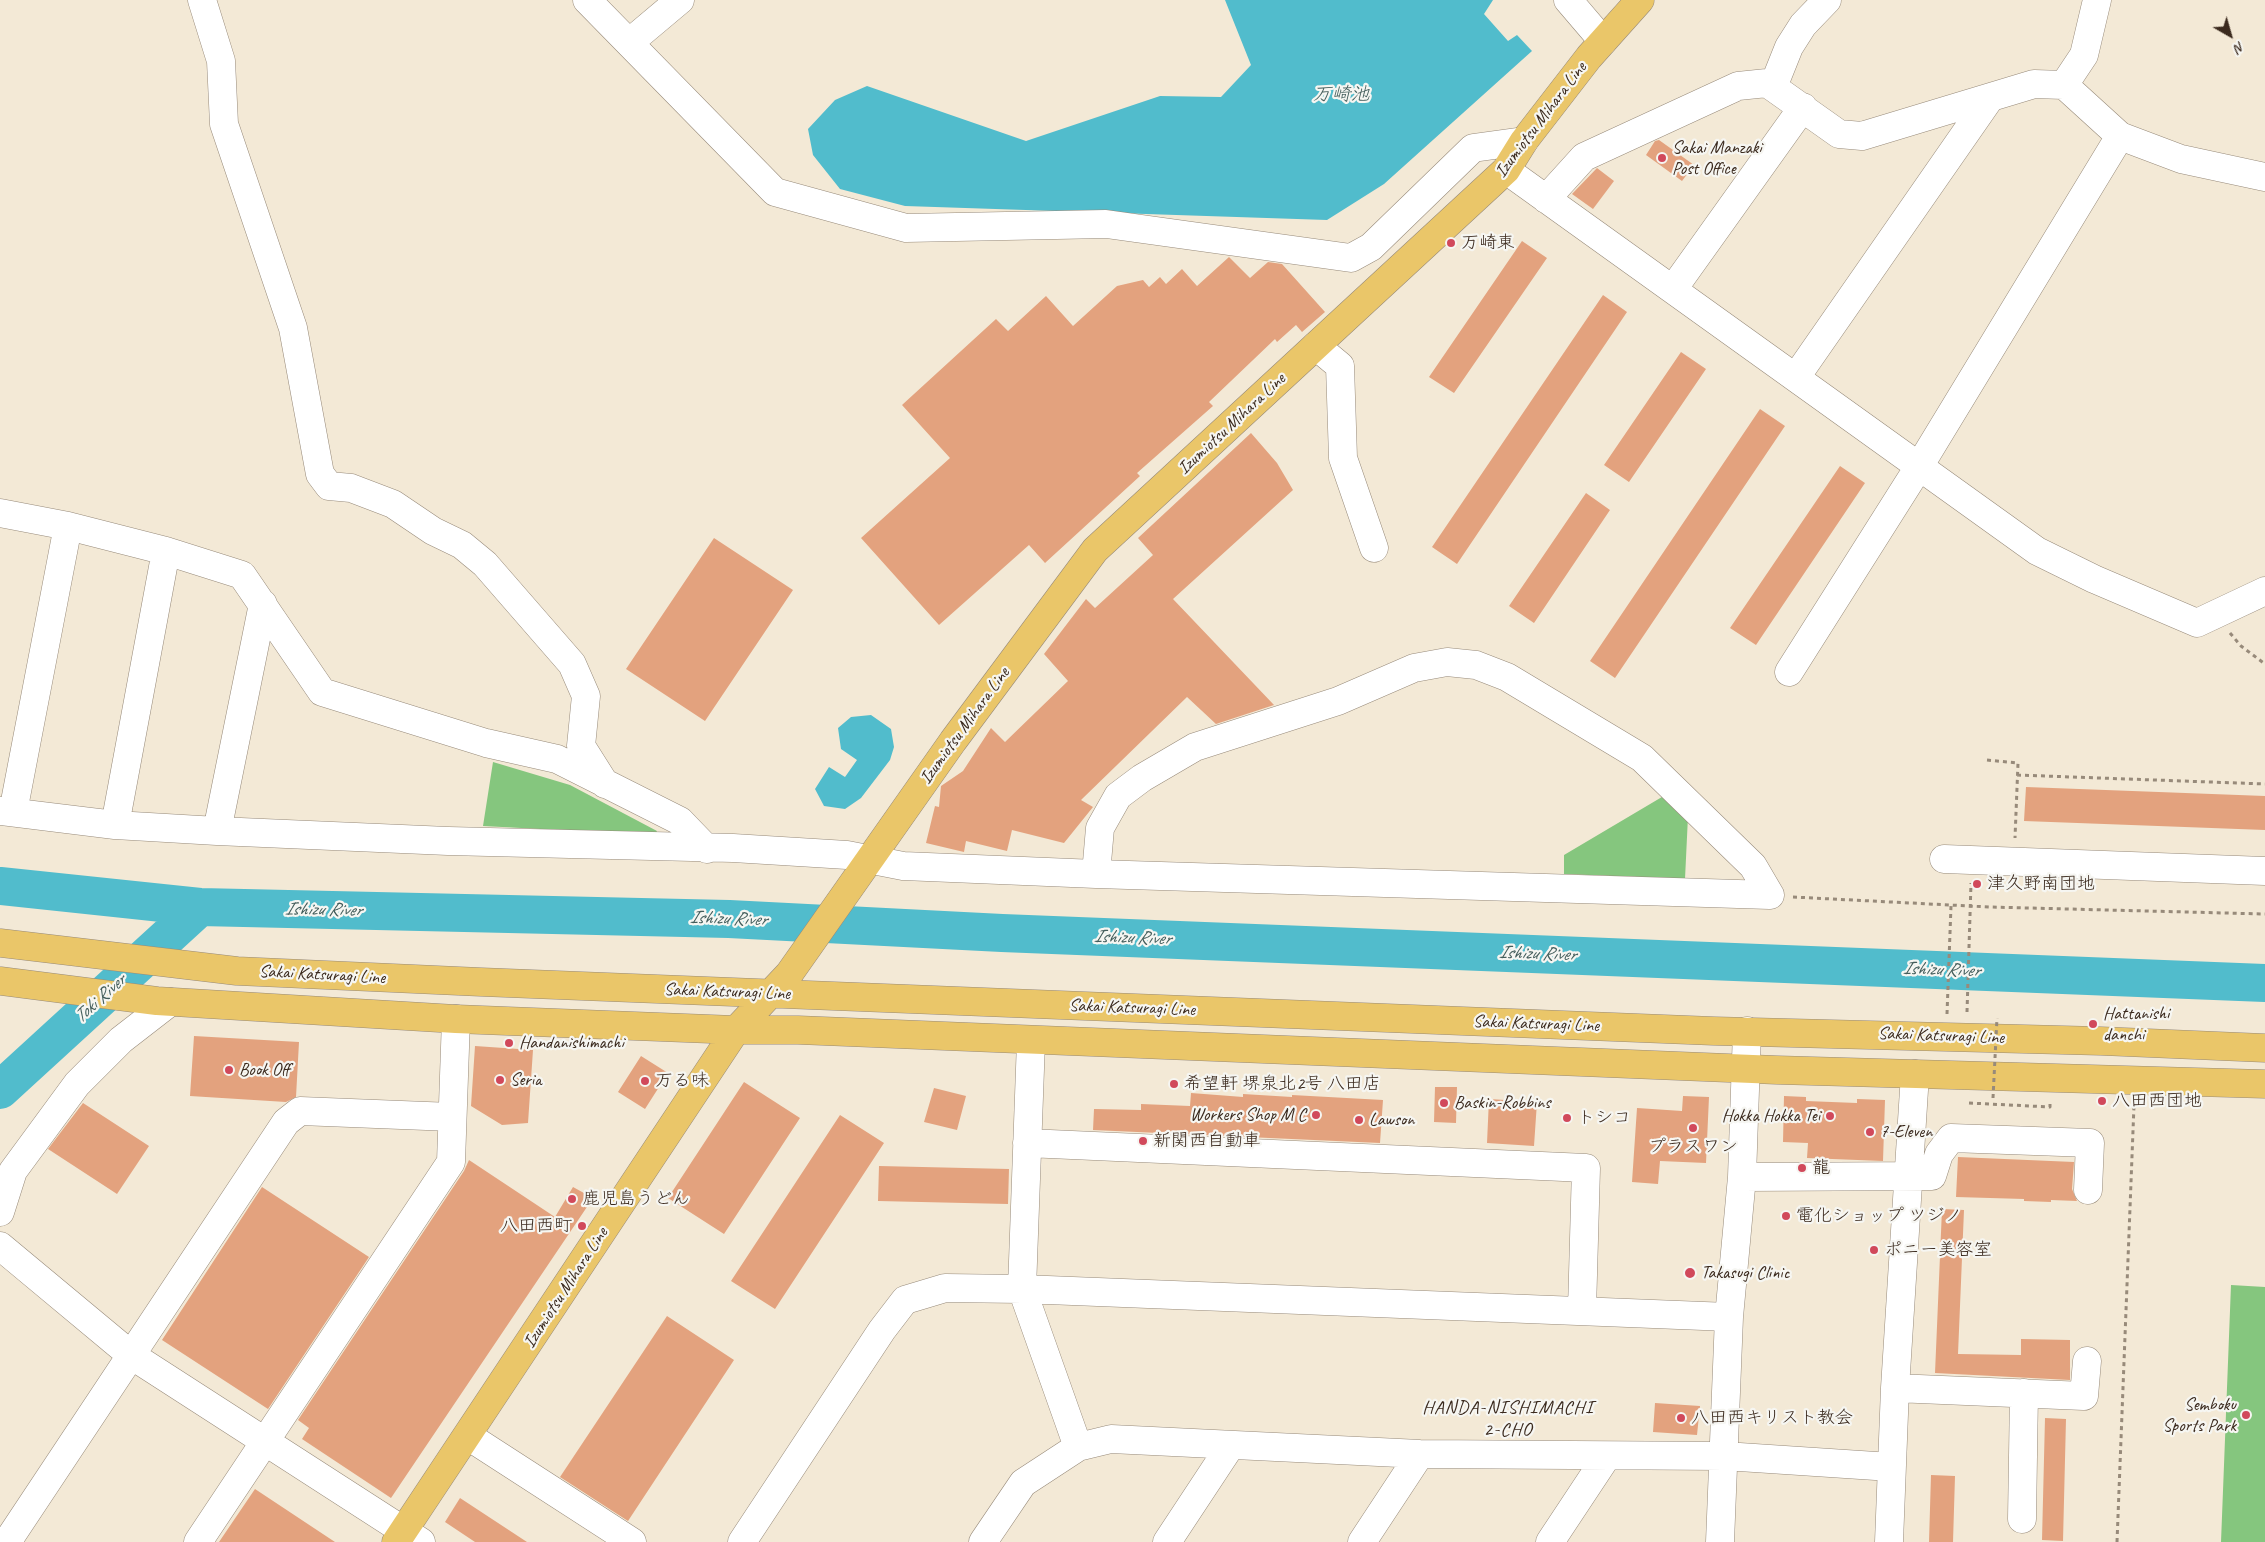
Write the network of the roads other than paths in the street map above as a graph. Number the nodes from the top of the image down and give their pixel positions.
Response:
1 (202, 0) edge
2 (587, 0) edge
3 (680, 0) edge
4 (1568, 0) edge
5 (1640, 0) edge
6 (1827, 0) edge
7 (2097, 0) edge
8 (1603, 41) junction
9 (630, 42) junction
10 (2064, 85) junction
11 (1773, 87) junction
12 (1990, 98) junction
13 (1803, 107) junction
14 (2120, 136) junction
15 (1524, 141) junction
16 (1506, 170) junction
17 (2265, 177) edge
18 (1546, 199) junction
19 (1673, 289) junction
20 (1316, 346) junction
21 (1796, 377) junction
22 (1920, 465) junction
23 (0, 513) edge
24 (68, 526) junction
25 (1374, 548) dead end
26 (166, 551) junction
27 (2265, 591) edge
28 (263, 604) junction
29 (1788, 672) dead end
30 (605, 784) junction
31 (6, 812) edge
32 (115, 825) junction
33 (217, 832) junction
34 (708, 849) junction
35 (1944, 859) dead end
36 (863, 869) junction
37 (2265, 871) edge
38 (1096, 874) junction
39 (0, 943) edge
40 (0, 981) edge
41 (772, 994) junction
42 (163, 1001) junction
43 (456, 1019) junction
44 (736, 1030) junction
45 (1747, 1031) junction
46 (1031, 1041) junction
47 (2265, 1048) edge
48 (1746, 1068) junction
49 (1915, 1074) junction
50 (2265, 1084) edge
51 (452, 1117) junction
52 (1027, 1143) junction
53 (1742, 1177) junction
54 (1907, 1177) junction
55 (2088, 1190) dead end
56 (0, 1212) edge
57 (0, 1246) edge
58 (1022, 1289) junction
59 (1582, 1310) junction
60 (1729, 1317) junction
61 (131, 1355) junction
62 (2087, 1361) dead end
63 (1895, 1388) junction
64 (2024, 1394) junction
65 (468, 1436) junction
66 (266, 1440) junction
67 (1231, 1445) junction
68 (1078, 1447) junction
69 (1420, 1454) junction
70 (1607, 1456) junction
71 (1724, 1456) junction
72 (1891, 1467) junction
73 (2022, 1520) dead end
74 (407, 1538) edge
75 (7, 1542) edge
76 (198, 1542) edge
77 (632, 1542) edge
78 (742, 1542) edge
79 (983, 1542) edge
80 (1167, 1542) edge
81 (1362, 1542) edge
82 (1550, 1542) edge
83 (1720, 1542) edge
84 (1889, 1542) edge

1 - 30 street
2 - 9 street
3 - 9 street
4 - 8 street
5 - 8 main road, Izumiotsu Mihara Line
6 - 11 street
7 - 10 street
8 - 15 main road, Izumiotsu Mihara Line
9 - 15 street
10 - 12 street
10 - 14 street
11 - 13 street
11 - 18 street
12 - 13 street
12 - 21 street
13 - 19 street
14 - 17 street
14 - 22 street
15 - 16 main road, Izumiotsu Mihara Line
16 - 18 street
16 - 20 main road, Izumiotsu Mihara Line
18 - 19 street
19 - 21 street
20 - 25 street
20 - 36 main road, Izumiotsu Mihara Line
21 - 22 street
22 - 27 street
22 - 29 street
23 - 24 street
24 - 26 street
24 - 31 street
26 - 28 street
26 - 32 street
28 - 30 street
28 - 33 street
30 - 34 street
31 - 32 street
32 - 33 street
33 - 34 street
34 - 36 street
35 - 37 street
36 - 38 street
36 - 41 main road, Izumiotsu Mihara Line
38 - 38 street
39 - 41 main road, Sakai Katsuragi Line
40 - 42 main road, Sakai Katsuragi Line
41 - 44 main road, Izumiotsu Mihara Line
41 - 45 main road, Sakai Katsuragi Line
42 - 43 main road, Sakai Katsuragi Line
42 - 56 street
43 - 44 main road, Sakai Katsuragi Line
43 - 51 street
44 - 46 main road, Sakai Katsuragi Line
44 - 65 main road, Izumiotsu Mihara Line
45 - 47 main road, Sakai Katsuragi Line
45 - 48 street
46 - 48 main road, Sakai Katsuragi Line
46 - 52 street
48 - 49 main road, Sakai Katsuragi Line
48 - 53 street
49 - 50 main road, Sakai Katsuragi Line
49 - 54 street
51 - 61 street
51 - 66 street
52 - 58 street
52 - 59 street
53 - 54 street
53 - 60 street
54 - 55 street
54 - 63 street
57 - 61 street
58 - 59 street
58 - 68 street
58 - 78 street
59 - 60 street
60 - 71 street
61 - 66 street
61 - 75 street
62 - 64 street
63 - 64 street
63 - 72 street
64 - 73 street
65 - 74 main road, Izumiotsu Mihara Line
65 - 77 street
66 - 74 street
66 - 76 street
67 - 68 street
67 - 69 street
67 - 80 street
68 - 79 street
69 - 70 street
69 - 81 street
70 - 71 street
70 - 82 street
71 - 72 street
71 - 83 street
72 - 84 street

